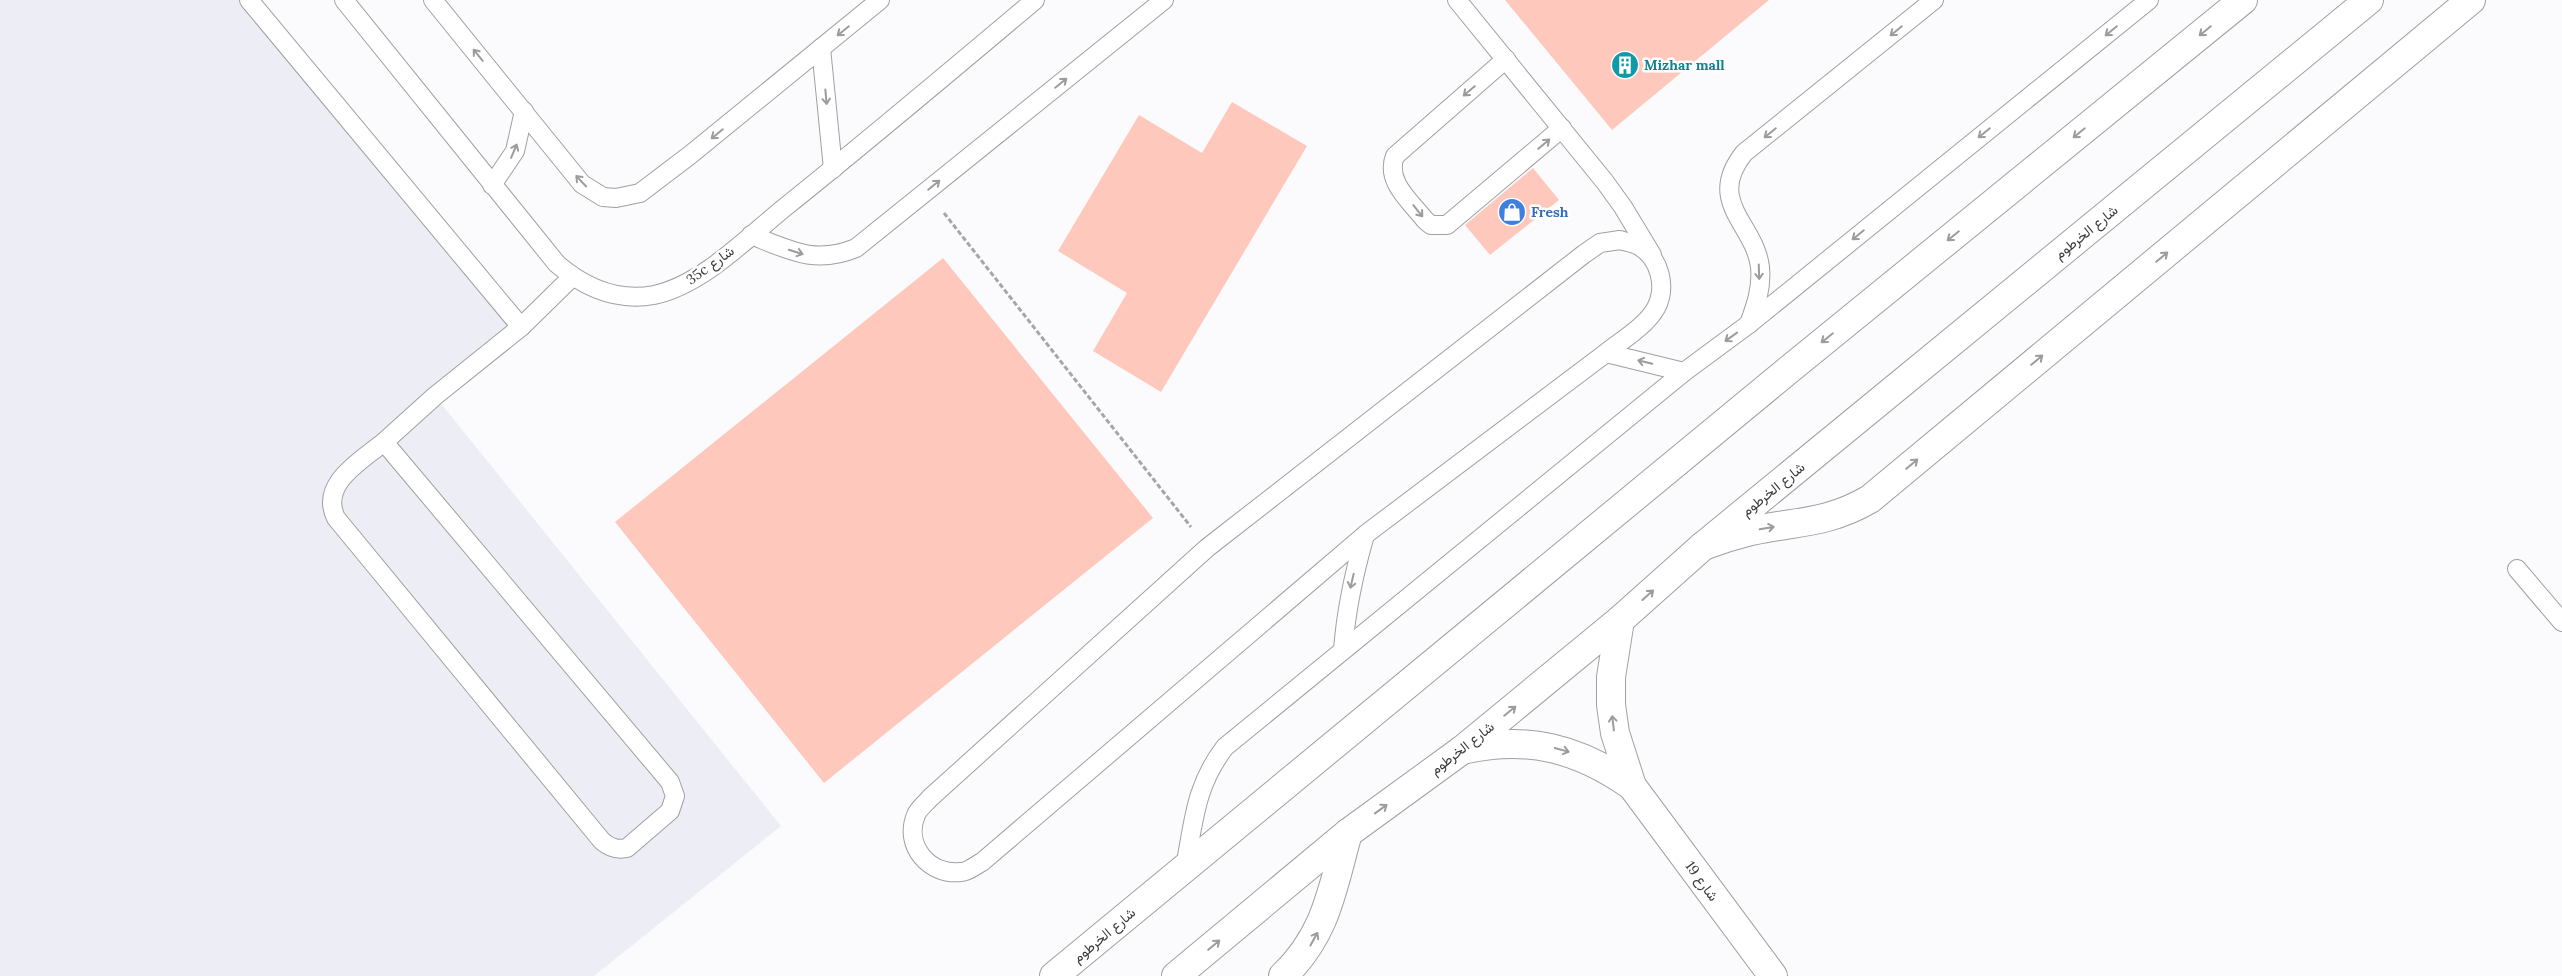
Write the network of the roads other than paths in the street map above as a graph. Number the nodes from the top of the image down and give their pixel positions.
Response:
1 (249, 0) edge
2 (344, 0) edge
3 (433, 0) edge
4 (880, 0) edge
5 (1035, 0) edge
6 (1164, 0) edge
7 (1457, 0) edge
8 (1934, 0) edge
9 (2148, 0) edge
10 (2243, 0) edge
11 (2369, 0) edge
12 (2471, 0) edge
13 (821, 48) junction
14 (1506, 59) junction
15 (524, 111) junction
16 (1562, 128) junction
17 (833, 169) junction
18 (492, 185) junction
19 (751, 235) junction
20 (1654, 260) junction
21 (572, 277) junction
22 (1749, 324) junction
23 (521, 327) junction
24 (1606, 353) junction
25 (1684, 372) junction
26 (384, 442) junction
27 (1366, 534) junction
28 (1703, 546) junction
29 (2517, 569) dead end
30 (1620, 620) junction
31 (2562, 622) edge
32 (1343, 650) junction
33 (1462, 750) junction
34 (1632, 786) junction
35 (1348, 833) junction
36 (1185, 867) junction
37 (1054, 976) edge
38 (1176, 976) edge
39 (1283, 976) edge
40 (1772, 976) edge

1 - 23 lane
2 - 18 lane, 35c شارع
15 -> 3 lane
4 -> 13 lane
5 - 17 lane, 35c شارع
19 -> 6 lane
7 - 14 lane
8 -> 22 lane
9 -> 22 lane
10 -> 36 main road, شارع الخرطوم
11 - 28 main road, شارع الخرطوم
28 -> 12 main road
13 -> 15 lane
13 -> 17 lane
14 - 16 lane
14 -> 16 lane
18 -> 15 lane
16 - 20 lane
17 - 19 lane, 35c شارع
18 - 21 lane, 35c شارع
19 - 21 lane, 35c شارع
20 - 24 lane
20 - 27 lane
21 - 23 lane
22 -> 25 lane
23 - 26 lane
25 -> 24 lane
24 - 27 lane
25 - 32 lane
26 - 26 lane
27 -> 32 lane
30 -> 28 main road, شارع الخرطوم
29 - 31 lane
33 -> 30 main road, شارع الخرطوم
34 -> 30 main road, شارع 19
32 - 36 lane
33 -> 34 main road, شارع 19
35 -> 33 main road, شارع الخرطوم
34 - 40 main road, شارع 19
38 -> 35 main road, شارع الخرطوم
39 -> 35 main road
36 - 37 main road, شارع الخرطوم

